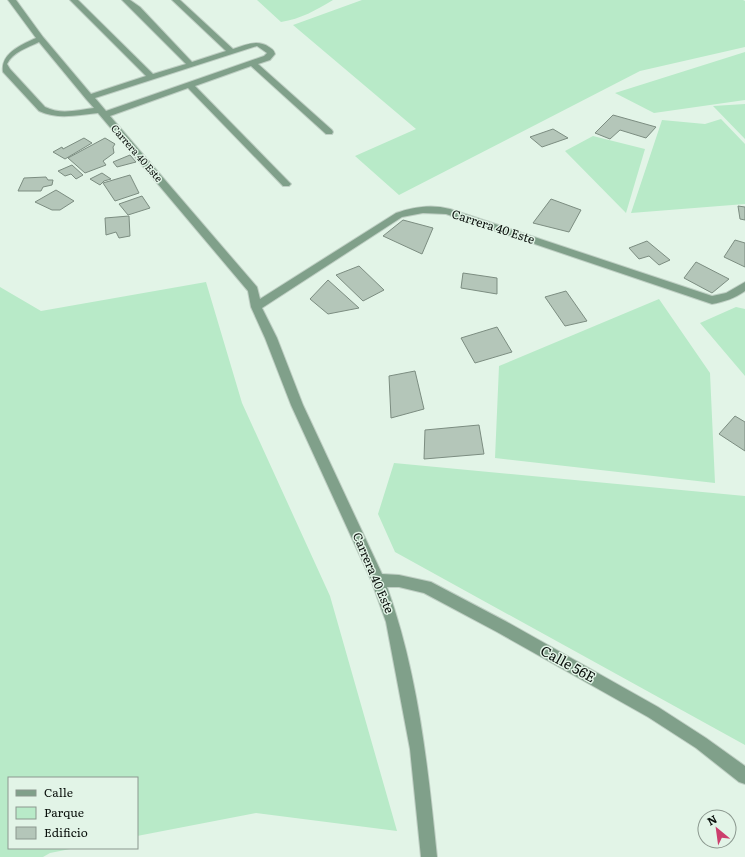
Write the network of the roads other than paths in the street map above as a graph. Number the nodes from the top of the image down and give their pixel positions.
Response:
1 (12, 0) edge
2 (74, 0) edge
3 (126, 0) edge
4 (176, 0) edge
5 (40, 39) junction
6 (232, 52) junction
7 (252, 63) junction
8 (191, 65) junction
9 (152, 78) junction
10 (189, 85) junction
11 (89, 97) junction
12 (102, 112) junction
13 (330, 132) dead end
14 (286, 184) dead end
15 (745, 286) edge
16 (256, 307) junction
17 (378, 580) junction
18 (745, 776) edge
19 (429, 857) edge

1 - 5 street, Carrera 40 Este
2 - 9 street
3 - 8 street
4 - 6 street
5 - 11 street, Carrera 40 Este
5 - 12 street
6 - 7 street
6 - 8 street
7 - 10 street
7 - 13 street
8 - 9 street
9 - 11 street
10 - 12 street
10 - 14 street
11 - 12 street, Carrera 40 Este
12 - 16 street, Carrera 40 Este
15 - 16 street, Carrera 40 Este
16 - 17 street, Carrera 40 Este
17 - 18 street, Calle 56E
17 - 19 street, Carrera 40 Este

